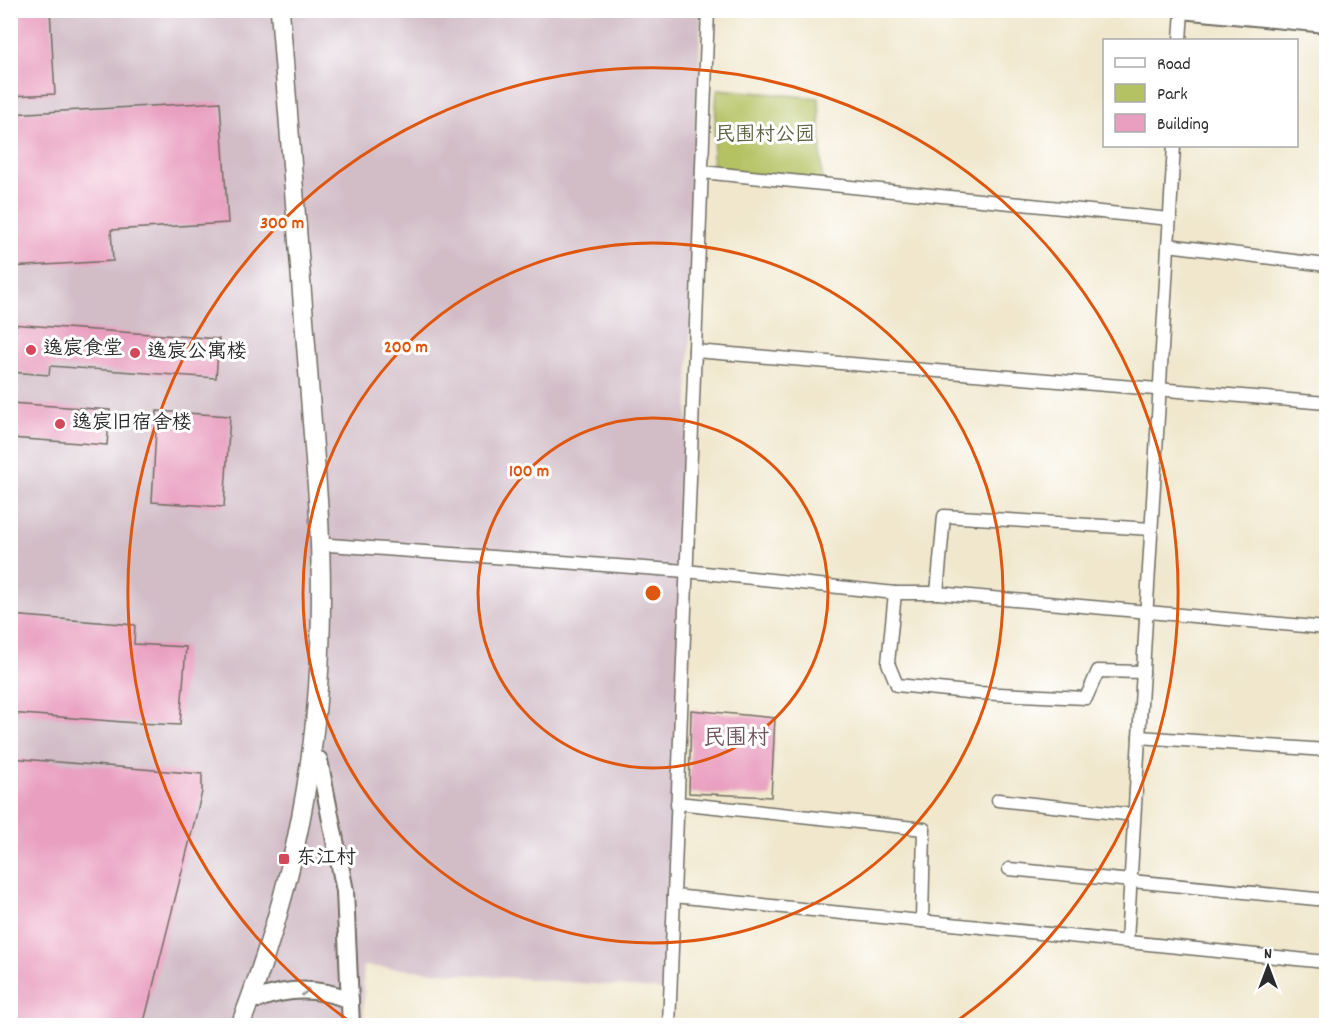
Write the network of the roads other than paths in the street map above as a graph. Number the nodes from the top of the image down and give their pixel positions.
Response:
1 (708, 10) edge
2 (1181, 10) edge
3 (1314, 10) edge
4 (283, 11) edge
5 (1326, 12) edge
6 (1326, 24) edge
7 (1180, 39) edge
8 (1174, 147) edge
9 (702, 172) junction
10 (1170, 219) junction
11 (1168, 245) junction
12 (1326, 265) edge
13 (695, 351) junction
14 (1160, 389) junction
15 (1326, 403) edge
16 (1151, 530) junction
17 (330, 545) junction
18 (686, 571) junction
19 (895, 593) junction
20 (937, 593) junction
21 (1146, 612) junction
22 (1326, 628) edge
23 (1143, 672) junction
24 (1139, 737) junction
25 (1326, 750) edge
26 (319, 760) junction
27 (998, 800) dead end
28 (677, 803) junction
29 (1134, 815) junction
30 (1009, 869) dead end
31 (1130, 880) junction
32 (674, 896) junction
33 (1326, 900) edge
34 (922, 921) junction
35 (1127, 941) junction
36 (1326, 962) edge
37 (259, 999) junction
38 (350, 1000) junction
39 (240, 1026) edge
40 (249, 1026) edge
41 (351, 1026) edge
42 (669, 1026) edge

1 - 9 street
2 - 6 street
2 - 7 street
3 - 5 street
4 - 17 main road
4 - 39 main road
8 - 10 street
9 - 10 street
9 - 13 street
10 - 11 street
11 - 12 street
11 - 14 street
13 - 14 street
13 - 18 street
14 - 15 street
14 - 16 street
16 - 20 street
16 - 21 street
17 - 18 street
17 - 26 main road
18 - 19 street
18 - 28 street
19 - 20 street
19 - 23 street
20 - 21 street
21 - 22 street
21 - 23 street
23 - 24 street
24 - 25 street
24 - 29 street
26 - 37 main road
26 - 38 street
27 - 29 street
28 - 32 street
28 - 34 street
29 - 31 street
30 - 31 street
31 - 33 street
31 - 35 street
32 - 34 street
32 - 42 street
34 - 35 street
35 - 36 street
37 -> 38 street
37 - 40 main road
38 - 41 street

